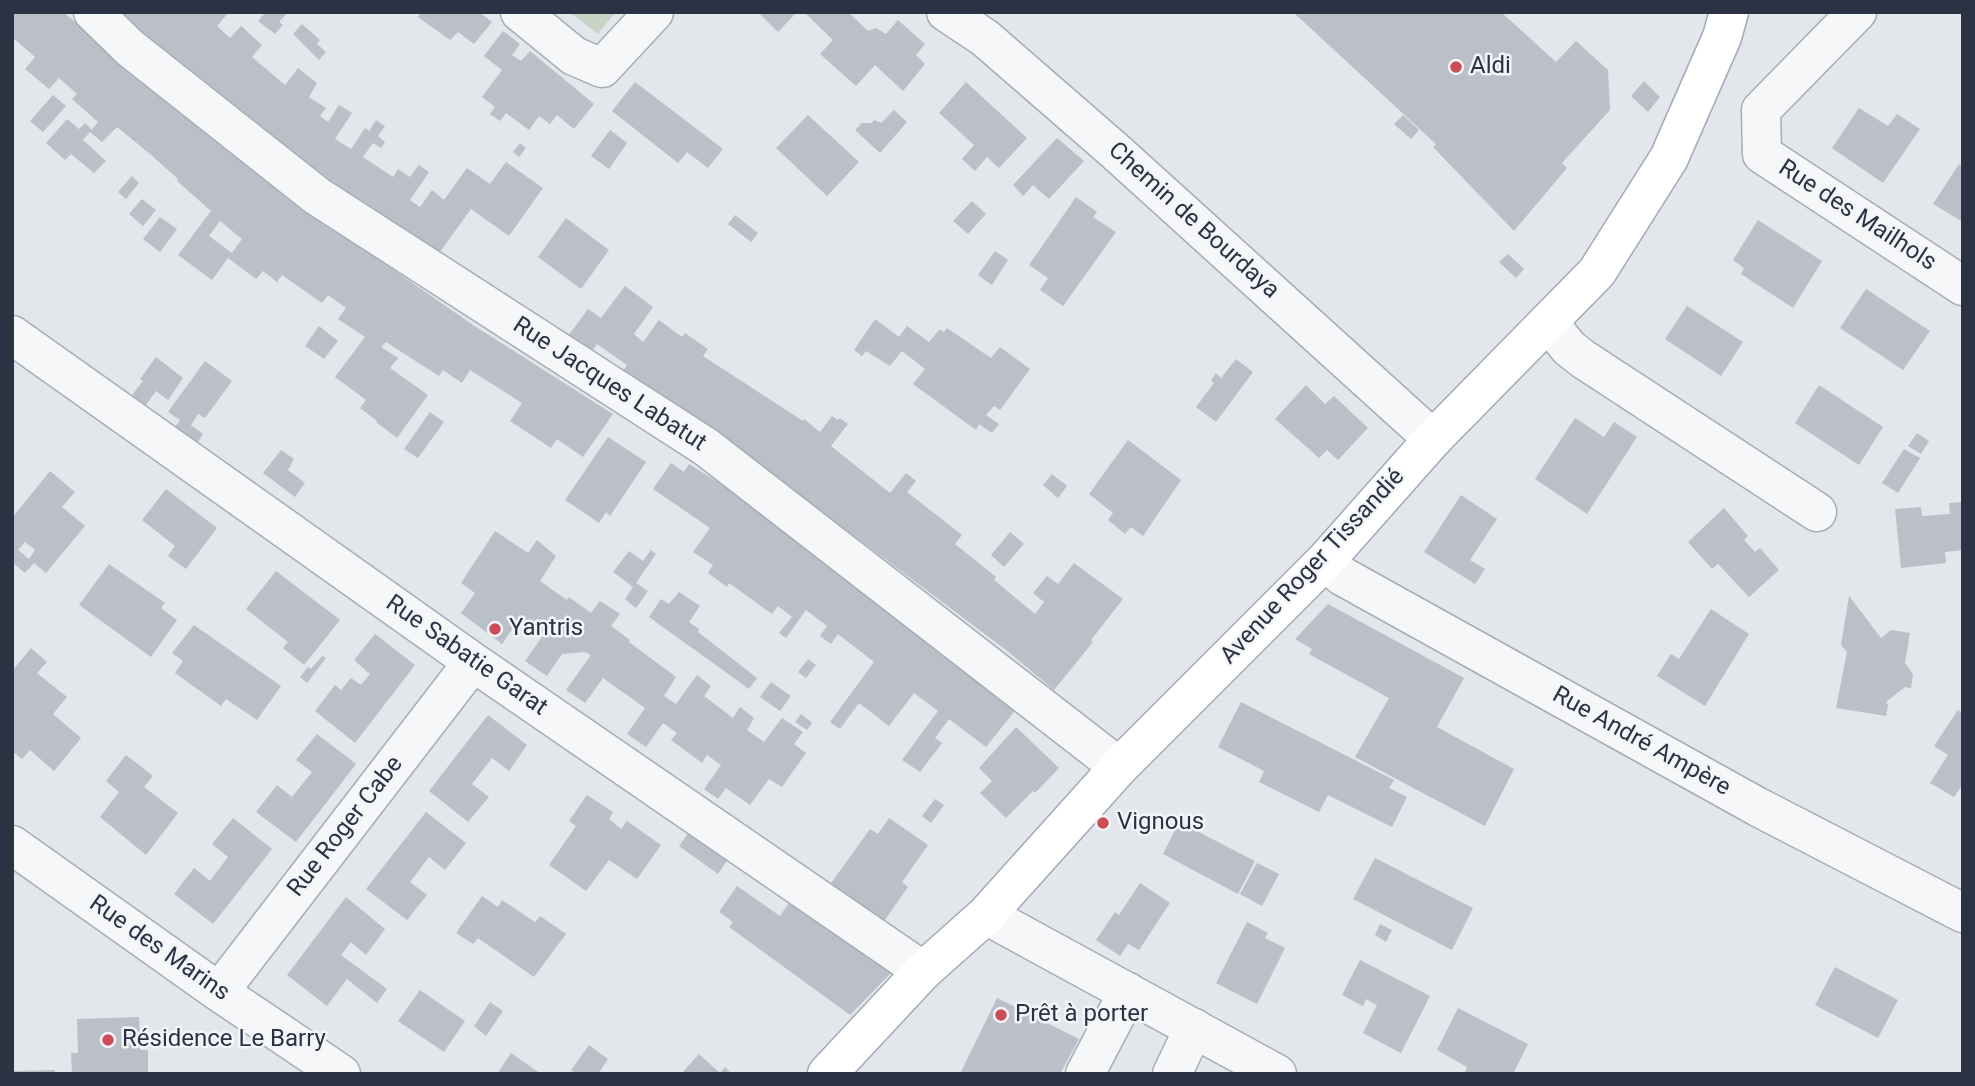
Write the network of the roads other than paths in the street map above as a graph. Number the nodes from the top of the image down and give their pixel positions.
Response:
1 (93, 12) edge
2 (520, 12) edge
3 (654, 12) edge
4 (946, 12) edge
5 (1729, 12) edge
6 (1857, 12) edge
7 (989, 25) edge
8 (1963, 286) edge
9 (1548, 322) junction
10 (12, 335) edge
11 (1433, 439) junction
12 (1816, 512) dead end
13 (1325, 561) junction
14 (473, 662) junction
15 (1119, 767) junction
16 (12, 845) edge
17 (1963, 913) edge
18 (986, 915) junction
19 (923, 971) junction
20 (219, 992) junction
21 (1128, 992) junction
22 (1194, 1028) junction
23 (1238, 1064) edge
24 (341, 1074) edge
25 (827, 1074) edge
26 (1085, 1074) edge
27 (1172, 1074) edge
28 (1278, 1074) edge

1 - 15 street, Rue Jacques Labatut
2 - 3 street
4 - 7 street, Chemin de Bourdaya
5 - 9 main road, Avenue Roger Tissandié
6 - 8 street, Rue des Mailhols
7 - 11 street, Chemin de Bourdaya
9 - 11 main road, Avenue Roger Tissandié
9 - 12 street
10 - 14 street, Rue Sabatie Garat
11 - 13 main road, Avenue Roger Tissandié
13 - 15 main road, Avenue Roger Tissandié
13 - 17 street, Rue André Ampère
14 - 19 street, Rue Sabatie Garat
14 - 20 street, Rue Roger Cabe
15 - 18 main road, Avenue Roger Tissandié
16 - 20 street, Rue des Marins
18 - 19 main road, Avenue Roger Tissandié
18 - 21 street
19 - 25 main road, Avenue Roger Tissandié
20 - 24 street, Rue des Marins
21 - 22 street
21 - 26 street
22 - 23 street
22 - 27 street
23 - 28 street

